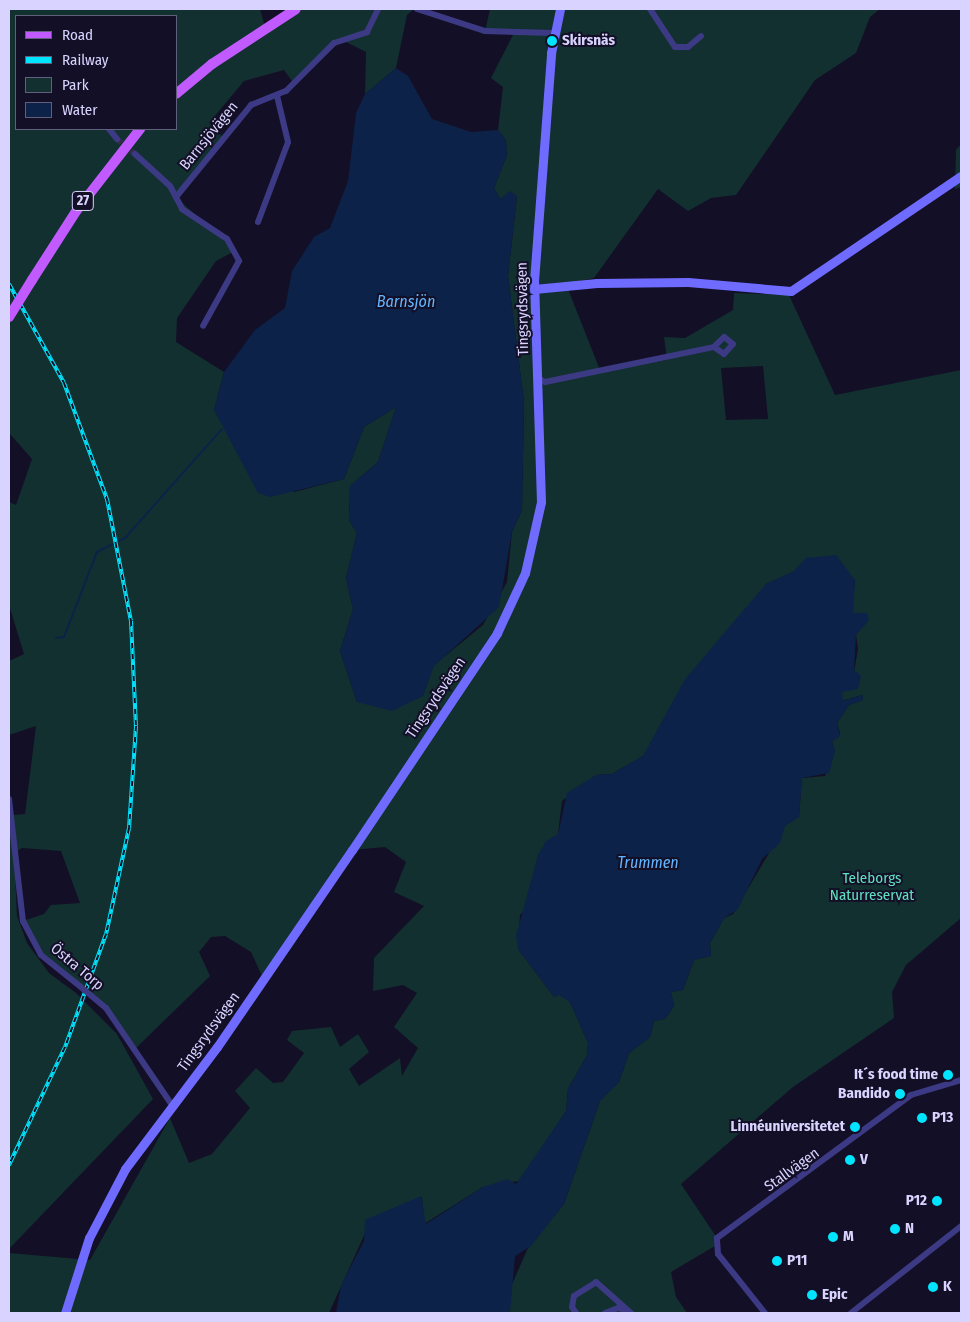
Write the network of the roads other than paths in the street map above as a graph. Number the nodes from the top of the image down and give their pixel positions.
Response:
1 (296, 9) edge
2 (378, 9) edge
3 (417, 9) edge
4 (560, 9) edge
5 (650, 9) edge
6 (553, 33) junction
7 (701, 36) dead end
8 (178, 92) edge
9 (277, 96) junction
10 (110, 130) edge
11 (139, 130) edge
12 (117, 139) tunnel mouth
13 (135, 154) tunnel mouth
14 (961, 176) edge
15 (176, 197) junction
16 (258, 222) dead end
17 (534, 289) junction
18 (9, 317) edge
19 (203, 326) dead end
20 (714, 347) dead end
21 (538, 378) junction
22 (9, 799) edge
23 (961, 1080) edge
24 (172, 1106) junction
25 (961, 1226) edge
26 (630, 1312) edge
27 (65, 1313) edge
28 (576, 1313) edge
29 (605, 1313) edge
30 (765, 1313) edge
31 (851, 1313) edge

1 - 8 main road
2 - 9 street, Barnsjövägen
3 - 6 street
4 - 6 street, Tingsrydsvägen
5 - 7 street
6 - 17 street, Tingsrydsvägen
9 - 15 street, Barnsjövägen
9 - 16 street
10 - 12 street
11 - 18 main road, 27, bridge
13 - 15 street, Barnsjövägen
14 - 17 street
15 - 19 street, Barnsjövägen
17 - 21 street, Tingsrydsvägen
20 - 21 street
21 - 24 street, Tingsrydsvägen
22 - 24 street, Östra Torp, bridge
23 - 30 street, Stallvägen
24 - 27 street, Tingsrydsvägen
25 - 31 street
26 - 28 street
26 - 29 street

